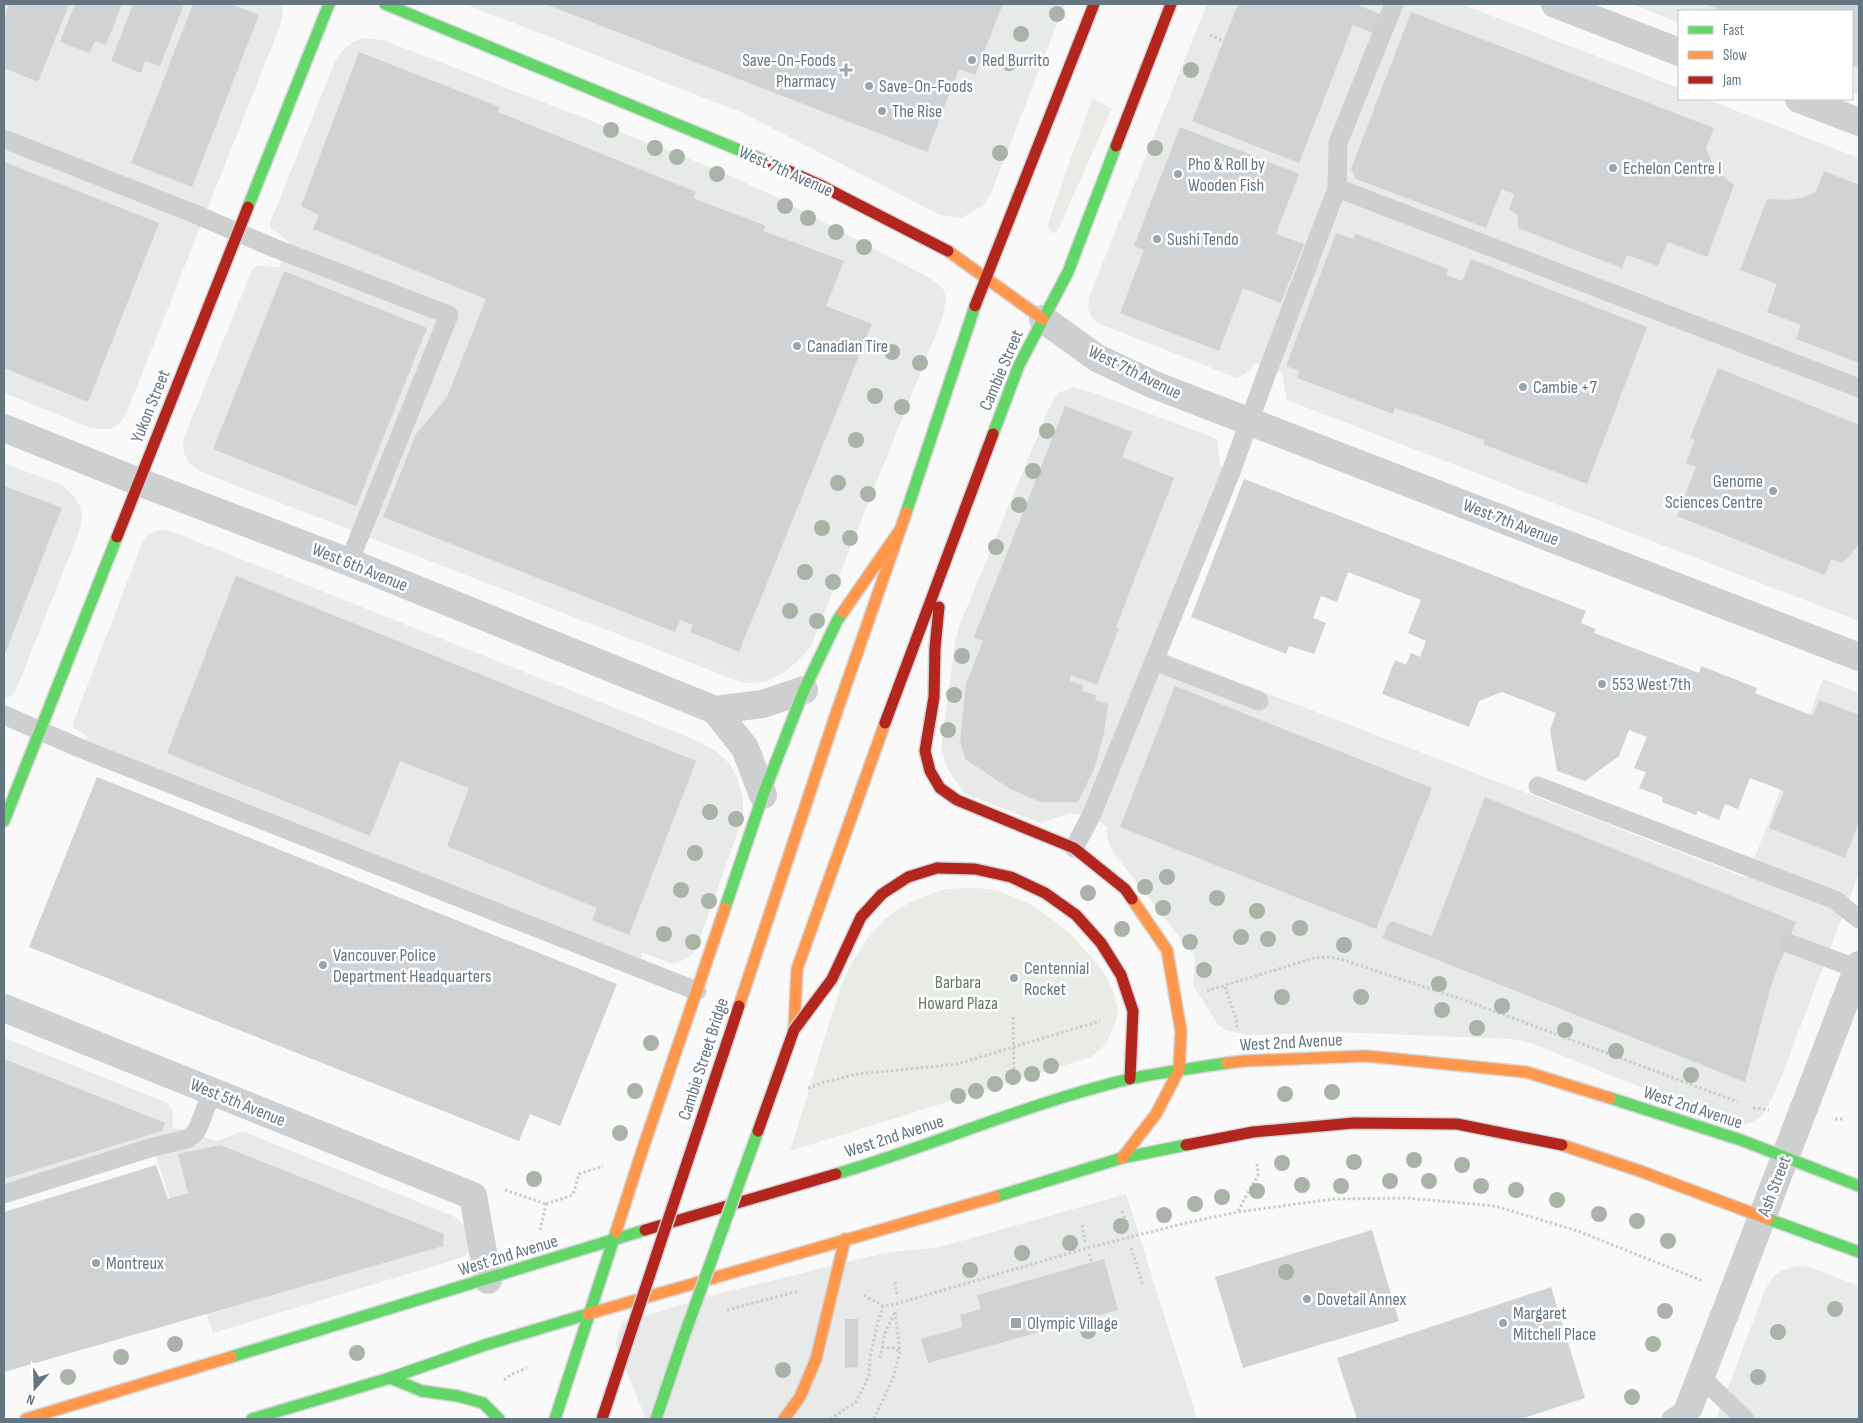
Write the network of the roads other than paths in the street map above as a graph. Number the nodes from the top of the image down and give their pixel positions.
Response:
1 (329, 4) edge
2 (385, 4) edge
3 (1094, 4) edge
4 (1171, 4) edge
5 (1394, 4) edge
6 (1555, 4) edge
7 (1678, 52) edge
8 (1802, 100) edge
9 (1859, 122) edge
10 (4, 139) edge
11 (1337, 188) junction
12 (238, 234) junction
13 (988, 279) junction
14 (1043, 319) junction
15 (1859, 388) edge
16 (1249, 422) junction
17 (4, 428) edge
18 (139, 482) junction
19 (900, 530) junction
20 (349, 562) junction
21 (943, 570) junction
22 (1859, 657) edge
23 (1154, 661) junction
24 (804, 690) junction
25 (1259, 700) dead end
26 (715, 710) junction
27 (4, 715) edge
28 (40, 731) junction
29 (1538, 786) dead end
30 (763, 795) junction
31 (4, 821) edge
32 (1074, 848) junction
33 (1859, 920) edge
34 (1788, 943) dead end
35 (1858, 967) edge
36 (697, 991) junction
37 (4, 1008) edge
38 (794, 1030) junction
39 (1179, 1070) junction
40 (1130, 1080) junction
41 (212, 1092) junction
42 (1122, 1158) junction
43 (1785, 1158) junction
44 (1859, 1186) edge
45 (4, 1194) edge
46 (1762, 1217) junction
47 (845, 1239) junction
48 (614, 1240) junction
49 (1859, 1252) edge
50 (488, 1280) junction
51 (591, 1314) junction
52 (1701, 1377) junction
53 (390, 1378) junction
54 (1680, 1413) edge
55 (26, 1419) edge
56 (252, 1419) edge
57 (499, 1419) edge
58 (556, 1419) edge
59 (602, 1419) edge
60 (656, 1419) edge
61 (784, 1419) edge
62 (1745, 1419) edge

1 - 12 main road, Yukon Street
2 - 13 main road, West 7th Avenue
3 - 13 main road
4 - 14 main road, Cambie Street
5 - 11 lane
6 - 7 street
8 - 9 street
10 - 12 lane
11 - 15 lane
11 - 16 lane
12 - 18 main road, Yukon Street
12 - 20 lane
13 - 14 main road, West 7th Avenue
13 - 19 main road
14 - 16 street, West 7th Avenue
14 - 21 main road, Cambie Street
16 - 22 street, West 7th Avenue
16 - 23 lane
17 - 18 street, West 6th Avenue
18 - 20 street, West 6th Avenue
18 - 28 main road, Yukon Street
19 - 24 main road
19 - 59 main road, Cambie Street Bridge, bridge
20 - 26 street, West 6th Avenue
21 - 32 main road
21 - 38 main road, Cambie Street
23 - 25 lane
23 - 32 lane
24 - 26 street, West 6th Avenue
24 - 30 main road
26 - 30 street, West 6th Avenue
27 - 28 lane
28 - 31 main road, Yukon Street
28 - 36 lane
29 - 33 lane
30 - 36 main road
32 - 39 main road
34 - 35 lane
35 - 43 street, Ash Street
36 - 48 main road
37 - 41 street, West 5th Avenue
38 - 40 main road, bridge
38 - 60 main road, bridge
39 - 40 main road, West 2nd Avenue
39 - 42 main road
39 - 43 main road, West 2nd Avenue
40 - 48 main road, West 2nd Avenue
41 - 45 lane
41 - 50 street, West 5th Avenue
42 - 46 main road
42 - 47 main road
43 - 44 main road
43 - 46 street, Ash Street
46 - 49 main road
46 - 52 street, Ash Street
47 - 51 main road
47 - 61 main road
48 - 50 main road, West 2nd Avenue
48 - 51 main road
50 - 55 main road, West 2nd Avenue
51 - 53 main road
51 - 58 main road
52 - 54 street, Ash Street
52 - 62 lane
53 - 56 main road
53 - 57 main road

